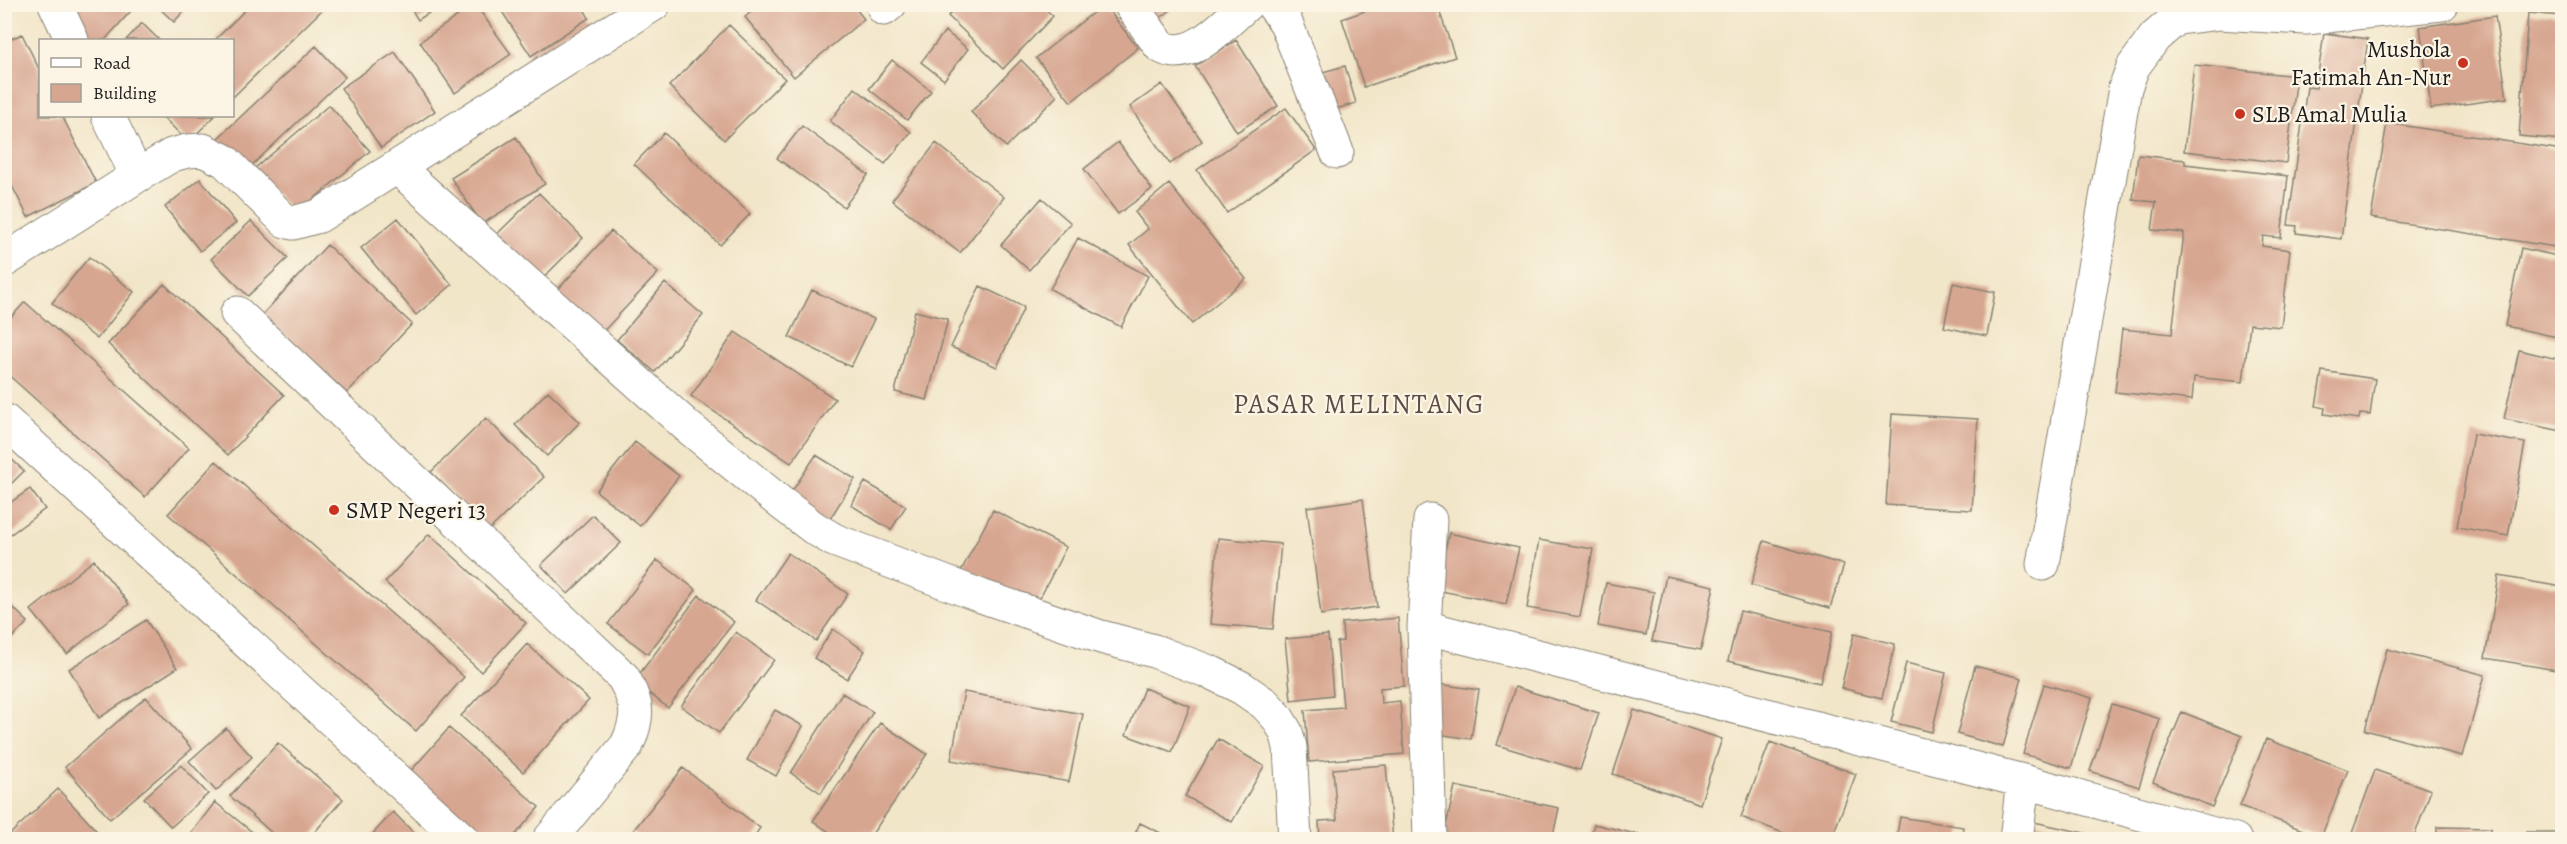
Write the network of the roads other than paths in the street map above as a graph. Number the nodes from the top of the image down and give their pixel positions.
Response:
1 (55, 4) edge
2 (654, 4) edge
3 (1130, 4) edge
4 (1247, 4) edge
5 (1272, 4) edge
6 (2442, 4) edge
7 (72, 39) edge
8 (108, 117) edge
9 (1337, 152) dead end
10 (398, 168) junction
11 (137, 176) junction
12 (4, 261) edge
13 (237, 313) dead end
14 (4, 420) edge
15 (1430, 520) dead end
16 (2043, 564) dead end
17 (1424, 627) junction
18 (2023, 781) junction
19 (463, 840) edge
20 (549, 840) edge
21 (1295, 840) edge
22 (1430, 840) edge
23 (2016, 840) edge
24 (2235, 840) edge

1 - 7 street
2 - 10 street
3 - 4 street
5 - 9 street
6 - 16 street
8 - 11 street
10 - 11 street
10 - 21 street
11 - 12 street
13 - 20 street
14 - 19 street
15 - 17 street
17 - 18 street
17 - 22 street
18 - 23 street
18 - 24 street

